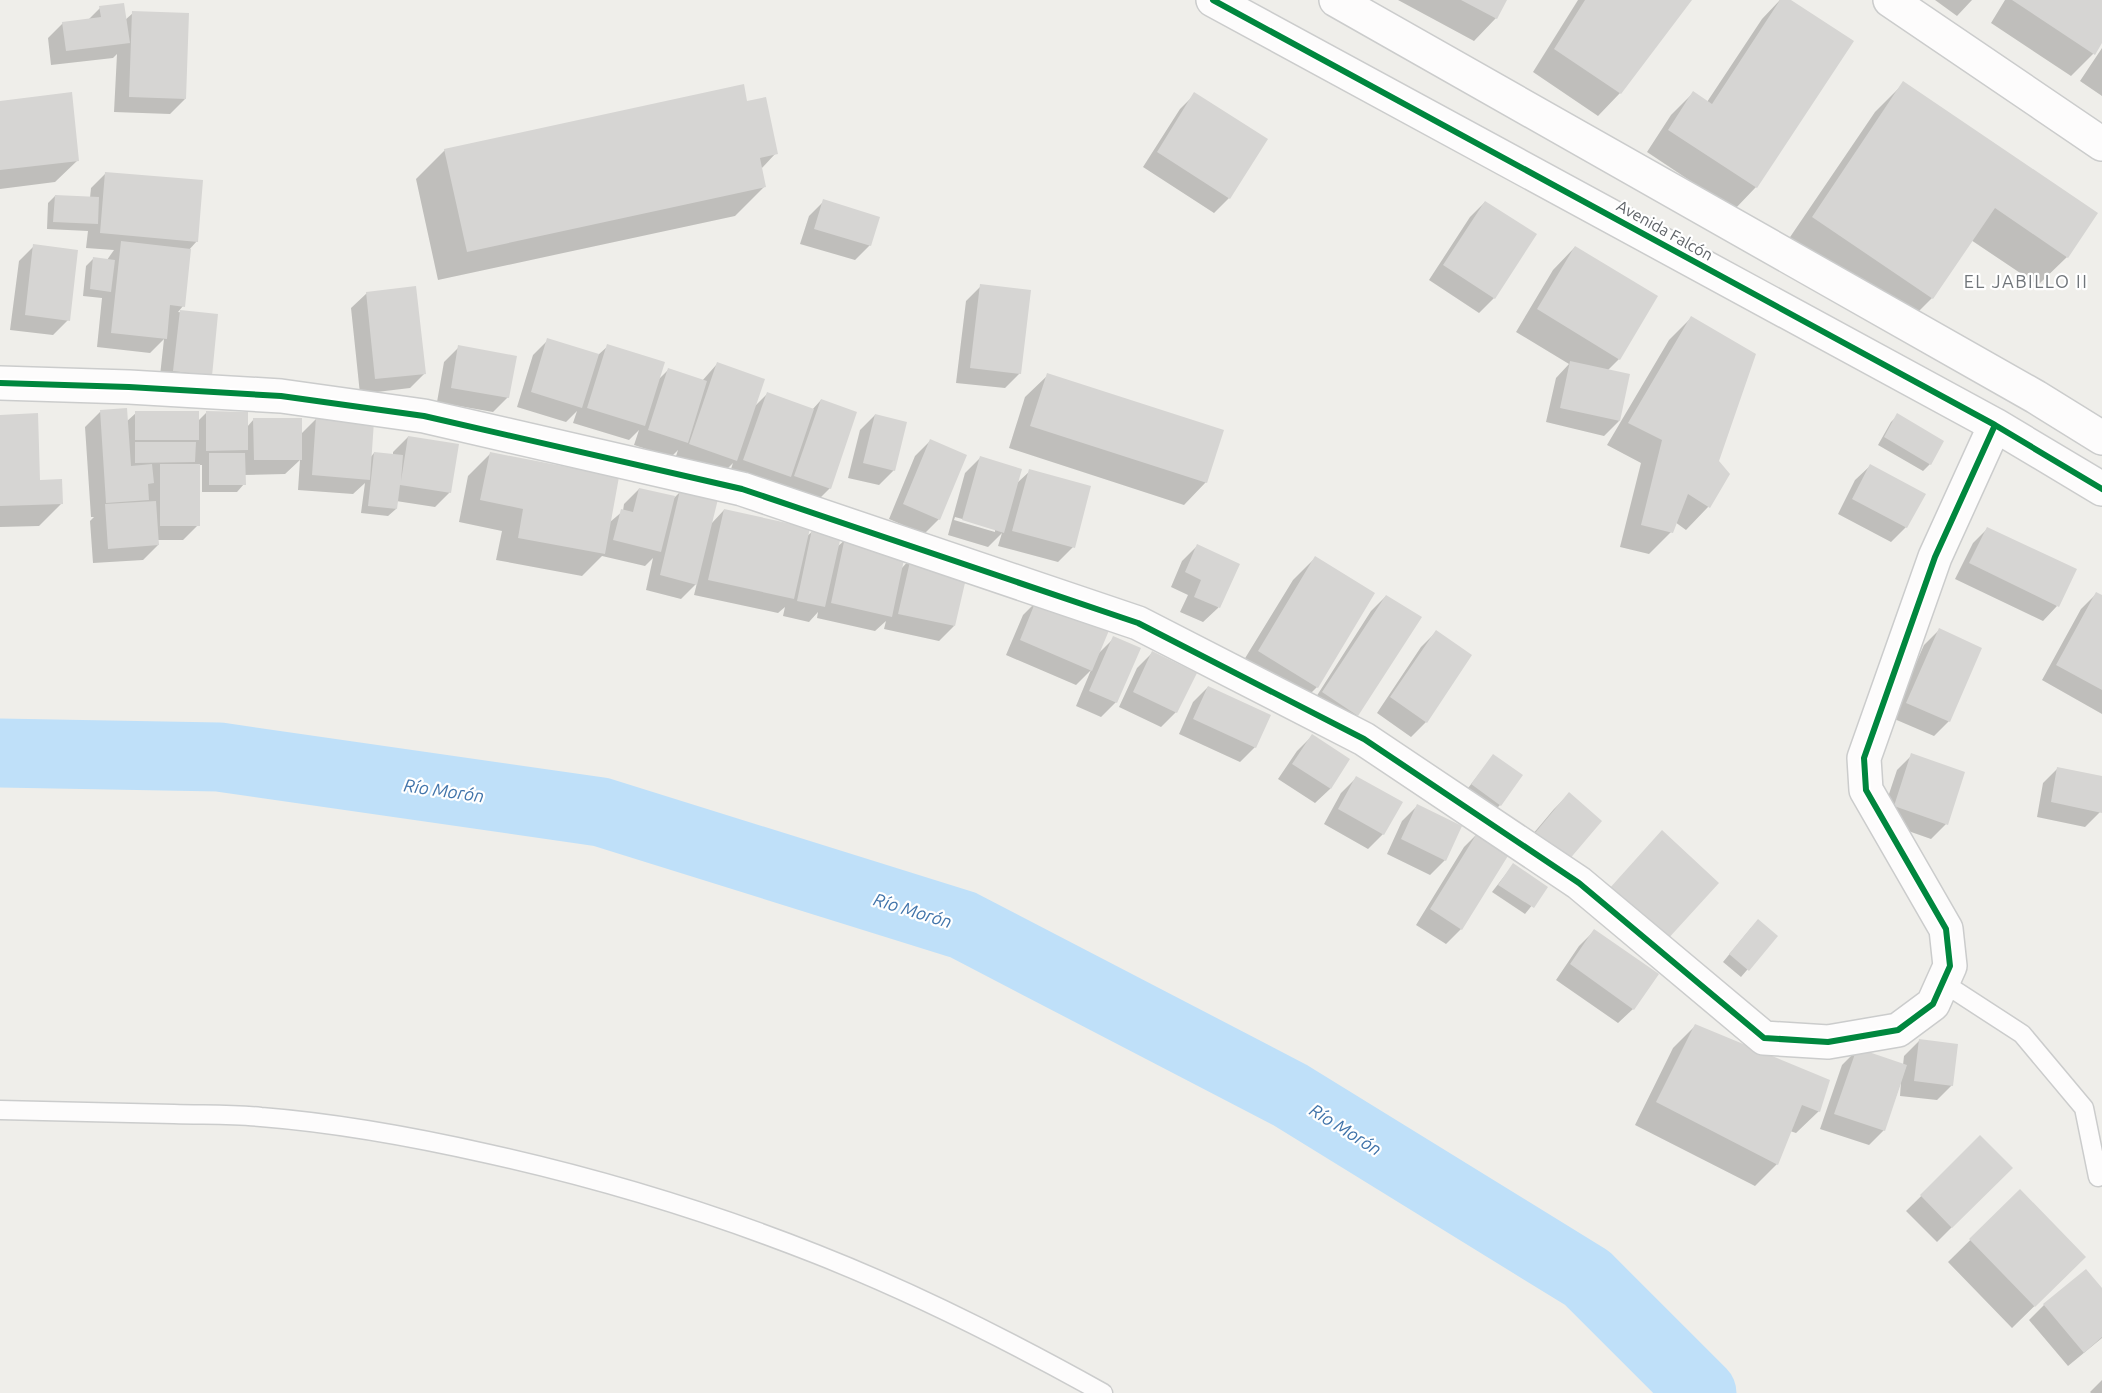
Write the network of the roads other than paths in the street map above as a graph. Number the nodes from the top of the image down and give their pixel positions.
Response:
1 (1213, 0) edge
2 (1336, 0) edge
3 (1890, 0) edge
4 (2102, 144) edge
5 (2, 380) edge
6 (1995, 425) junction
7 (2102, 438) edge
8 (2102, 489) edge
9 (1942, 982) junction
10 (0, 1110) edge
11 (2098, 1177) dead end
12 (1103, 1393) edge

1 - 6 street, Avenida Falcón
2 - 7 street
3 - 4 street
5 - 9 street
6 - 8 street, Avenida Falcón
6 - 9 street
9 - 11 lane
10 - 12 lane

